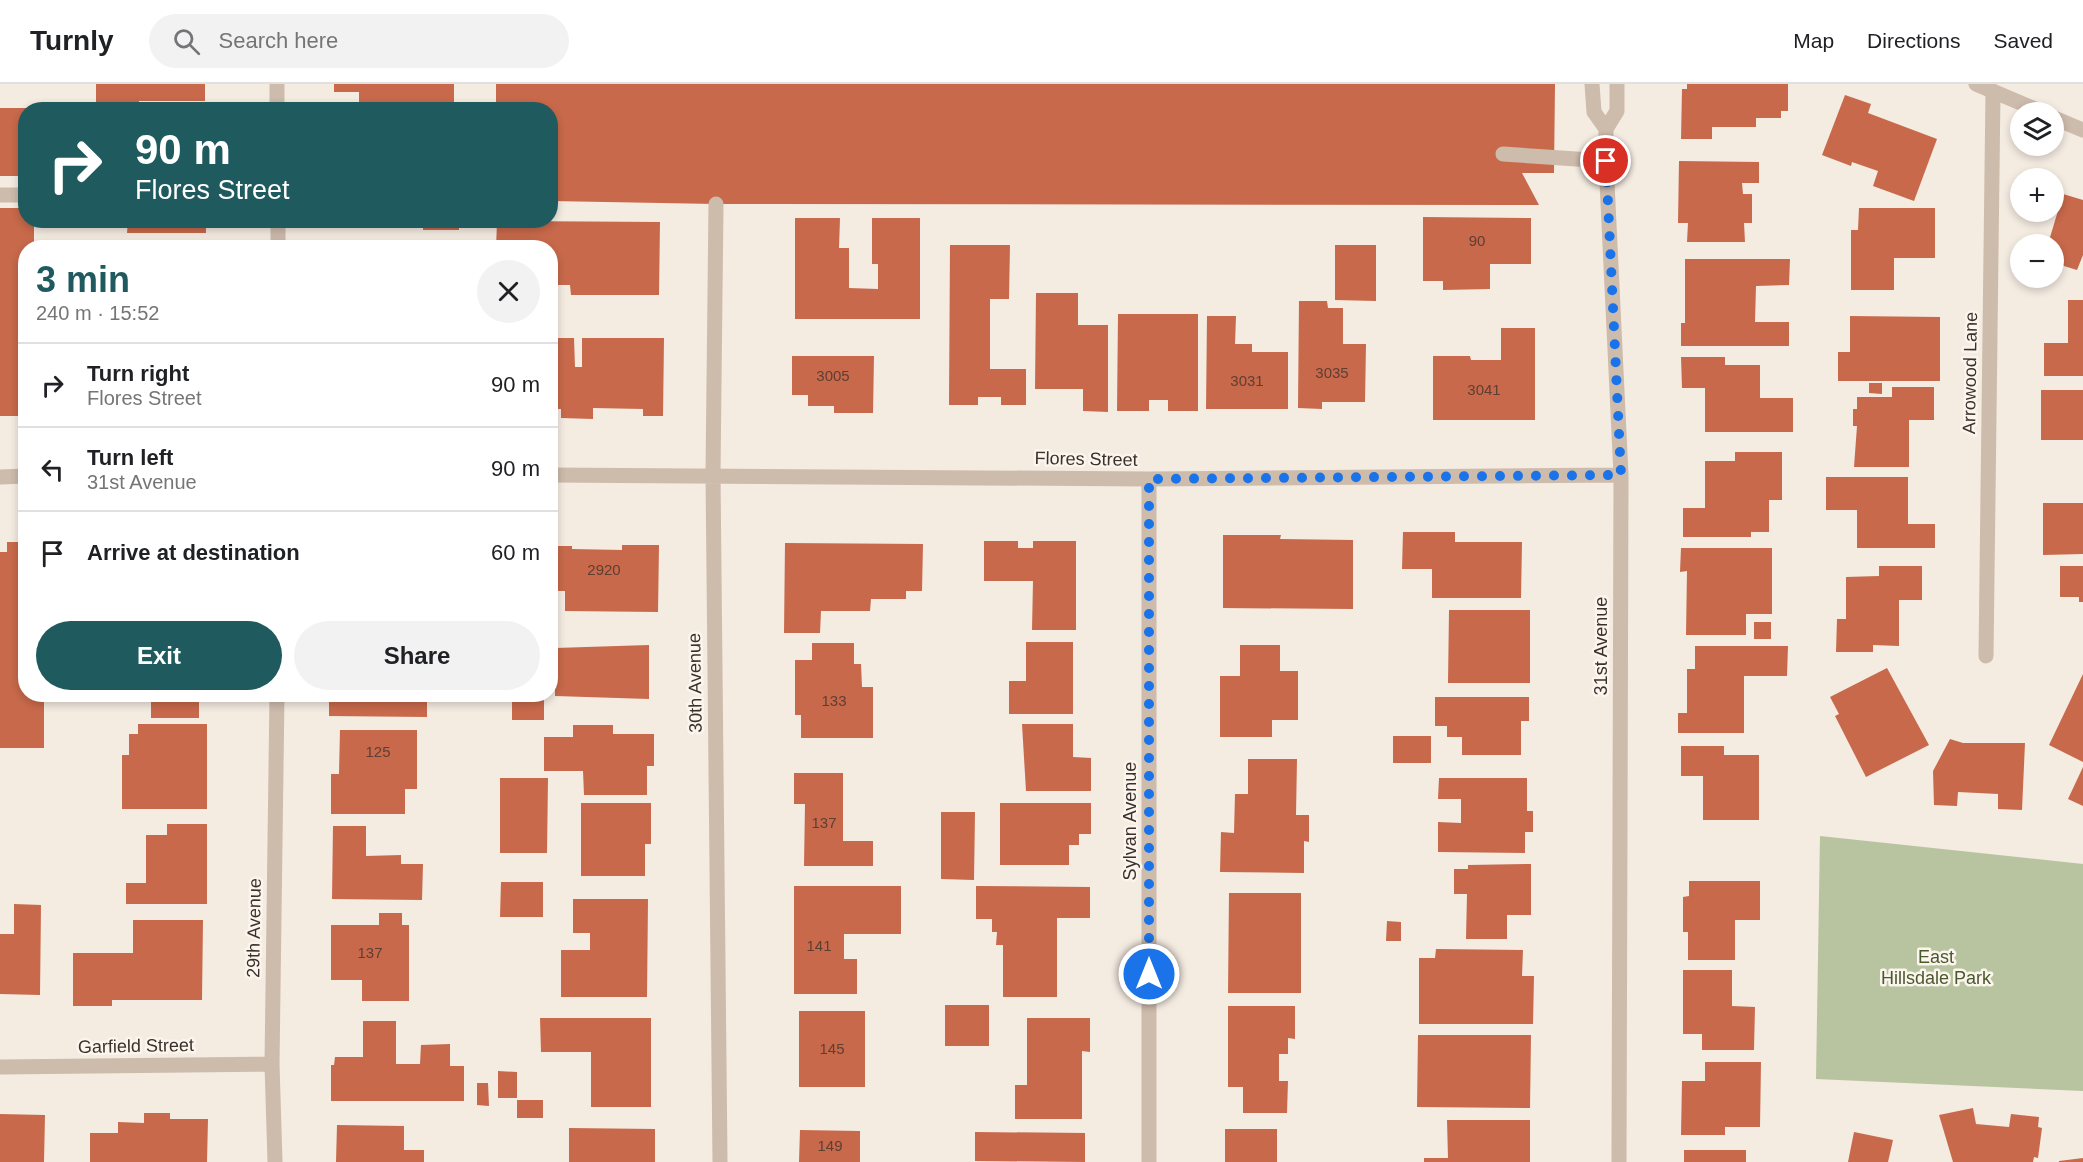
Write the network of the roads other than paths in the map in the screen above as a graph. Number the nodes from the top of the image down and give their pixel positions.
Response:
1 (277, 84) edge
2 (1592, 84) edge
3 (1617, 84) edge
4 (1976, 84) edge
5 (1993, 91) junction
6 (278, 102) edge
7 (2019, 102) edge
8 (2064, 122) edge
9 (1606, 129) junction
10 (2083, 130) edge
11 (1503, 154) dead end
12 (1606, 161) junction
13 (0, 195) edge
14 (18, 195) edge
15 (716, 204) dead end
16 (712, 474) junction
17 (558, 475) edge
18 (1621, 475) junction
19 (0, 477) edge
20 (18, 477) edge
21 (1149, 479) junction
22 (1986, 656) dead end
23 (277, 702) edge
24 (272, 1064) junction
25 (0, 1066) edge
26 (275, 1162) edge
27 (720, 1162) edge
28 (1149, 1162) edge
29 (1619, 1162) edge

1 - 6 street
2 - 9 street, 31st Avenue
3 - 9 street, 31st Avenue
4 - 5 street
5 - 7 street
5 - 22 street, Arrowood Lane
8 - 10 street
9 - 12 street, 31st Avenue
11 - 12 street
12 - 18 street, 31st Avenue
13 - 14 street
15 - 16 street, 30th Avenue
16 - 17 street, Flores Street
16 - 21 street, Flores Street
16 - 27 street, 30th Avenue
18 - 21 street, Flores Street
18 - 29 street, 31st Avenue
19 - 20 street
21 - 28 street, Sylvan Avenue
23 - 24 street, 29th Avenue
24 - 25 street, Garfield Street
24 - 26 street, 29th Avenue

